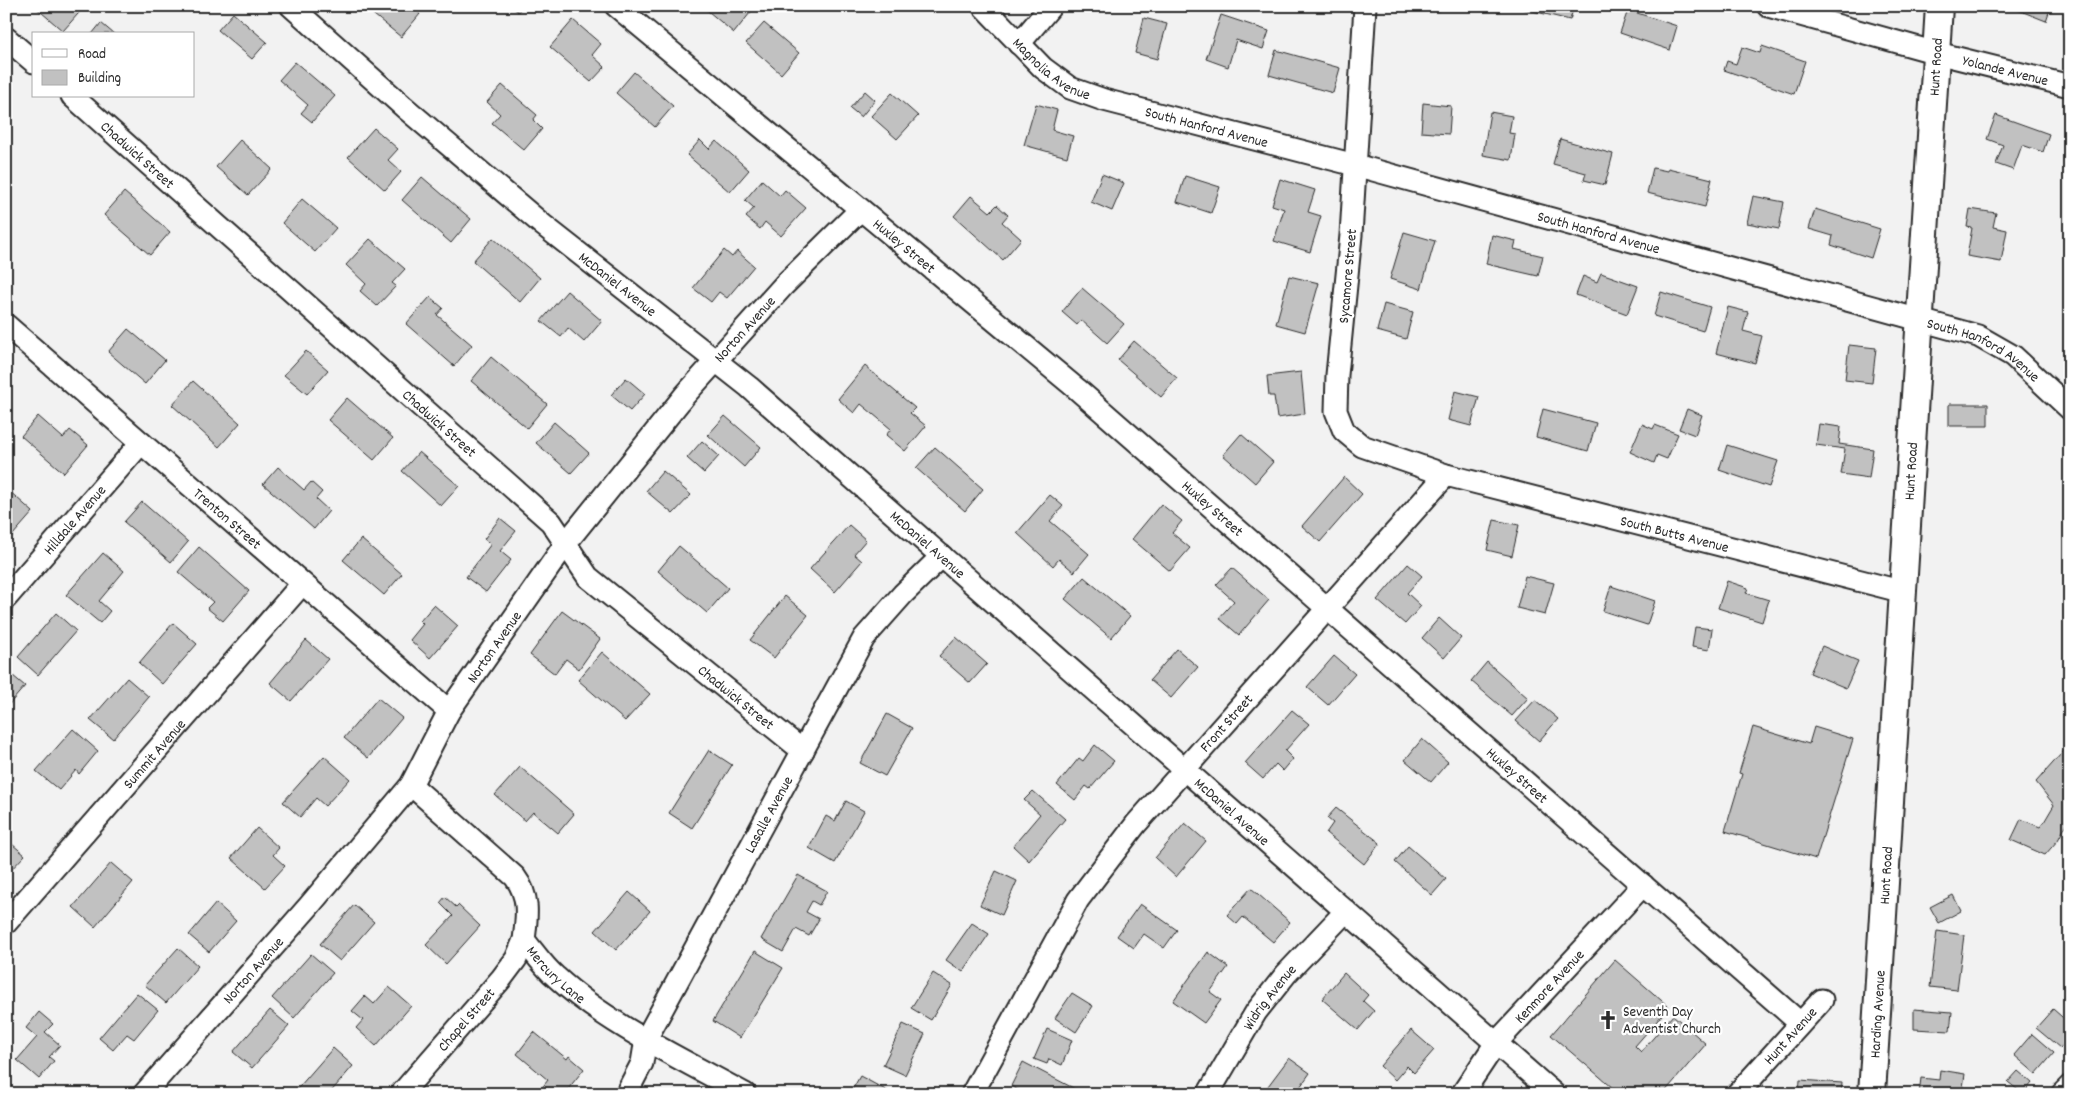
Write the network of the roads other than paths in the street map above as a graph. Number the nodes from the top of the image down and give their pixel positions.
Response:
1 (291, 6) edge
2 (616, 6) edge
3 (983, 6) edge
4 (1051, 6) edge
5 (1365, 6) edge
6 (1768, 6) edge
7 (1939, 6) edge
8 (6, 38) edge
9 (1019, 44) junction
10 (1937, 53) junction
11 (32, 60) edge
12 (2070, 86) edge
13 (74, 98) edge
14 (1104, 100) joint
15 (1355, 165) junction
16 (860, 210) junction
17 (1920, 320) junction
18 (6, 325) edge
19 (716, 360) junction
20 (2070, 409) edge
21 (141, 442) junction
22 (1446, 475) junction
23 (566, 543) junction
24 (942, 556) junction
25 (302, 584) junction
26 (1904, 592) junction
27 (6, 598) edge
28 (1329, 608) junction
29 (450, 711) junction
30 (803, 751) junction
31 (1186, 769) junction
32 (411, 785) junction
33 (1643, 885) junction
34 (1346, 911) junction
35 (6, 923) edge
36 (1881, 936) joint
37 (524, 940) junction
38 (1822, 1000) dead end
39 (1800, 1023) junction
40 (646, 1039) junction
41 (1496, 1043) junction
42 (2070, 1086) edge
43 (144, 1094) edge
44 (402, 1094) edge
45 (626, 1094) edge
46 (745, 1094) edge
47 (972, 1094) edge
48 (1208, 1094) edge
49 (1462, 1094) edge
50 (1554, 1094) edge
51 (1736, 1094) edge
52 (1872, 1094) edge
53 (2062, 1094) edge

1 - 19 street, McDaniel Avenue
2 - 16 street, Huxley Street
3 - 9 street
4 - 9 street, Magnolia Avenue
5 - 15 street, Sycamore Street
6 - 10 street, Yolande Avenue
7 - 10 street, Hunt Road
8 - 11 street
9 - 14 street, Magnolia Avenue
10 - 12 street, Yolande Avenue
10 - 17 street, Hunt Road
13 - 23 street, Chadwick Street
14 - 15 street, South Hanford Avenue
15 - 17 street, South Hanford Avenue
15 - 22 street, Sycamore Street
16 - 19 street, Norton Avenue
16 - 28 street, Huxley Street
17 - 20 street, South Hanford Avenue
17 - 26 street, Hunt Road
18 - 21 street, Trenton Street
19 - 23 street, Norton Avenue
19 - 24 street, McDaniel Avenue
21 - 25 street, Trenton Street
21 - 27 street, Hilldale Avenue
22 - 26 street, South Butts Avenue
22 - 28 street, Front Street
23 - 29 street, Norton Avenue
23 - 30 street, Chadwick Street
24 - 30 street, Lasalle Avenue
24 - 31 street, McDaniel Avenue
25 - 29 street, Trenton Street
25 - 35 street, Summit Avenue
26 - 36 street, Hunt Road
28 - 31 street, Front Street
28 - 33 street, Huxley Street
29 - 32 street, Norton Avenue
30 - 40 street, Lasalle Avenue
31 - 34 street, McDaniel Avenue
31 - 47 street, Front Street
32 - 37 street, Mercury Lane
32 - 43 street, Norton Avenue
33 - 39 street, Huxley Street
33 - 41 street, Kenmore Avenue
34 - 41 street, McDaniel Avenue
34 - 48 street, Widrig Avenue
36 - 52 street, Harding Avenue
37 - 40 street, Mercury Lane
37 - 44 street, Chapel Street
38 - 39 street, Hunt Avenue
39 - 51 street, Hunt Avenue
40 - 45 street, Lasalle Avenue
40 - 46 street, Mercury Lane
41 - 49 street, Kenmore Avenue
41 - 50 street, McDaniel Avenue
42 - 53 street

